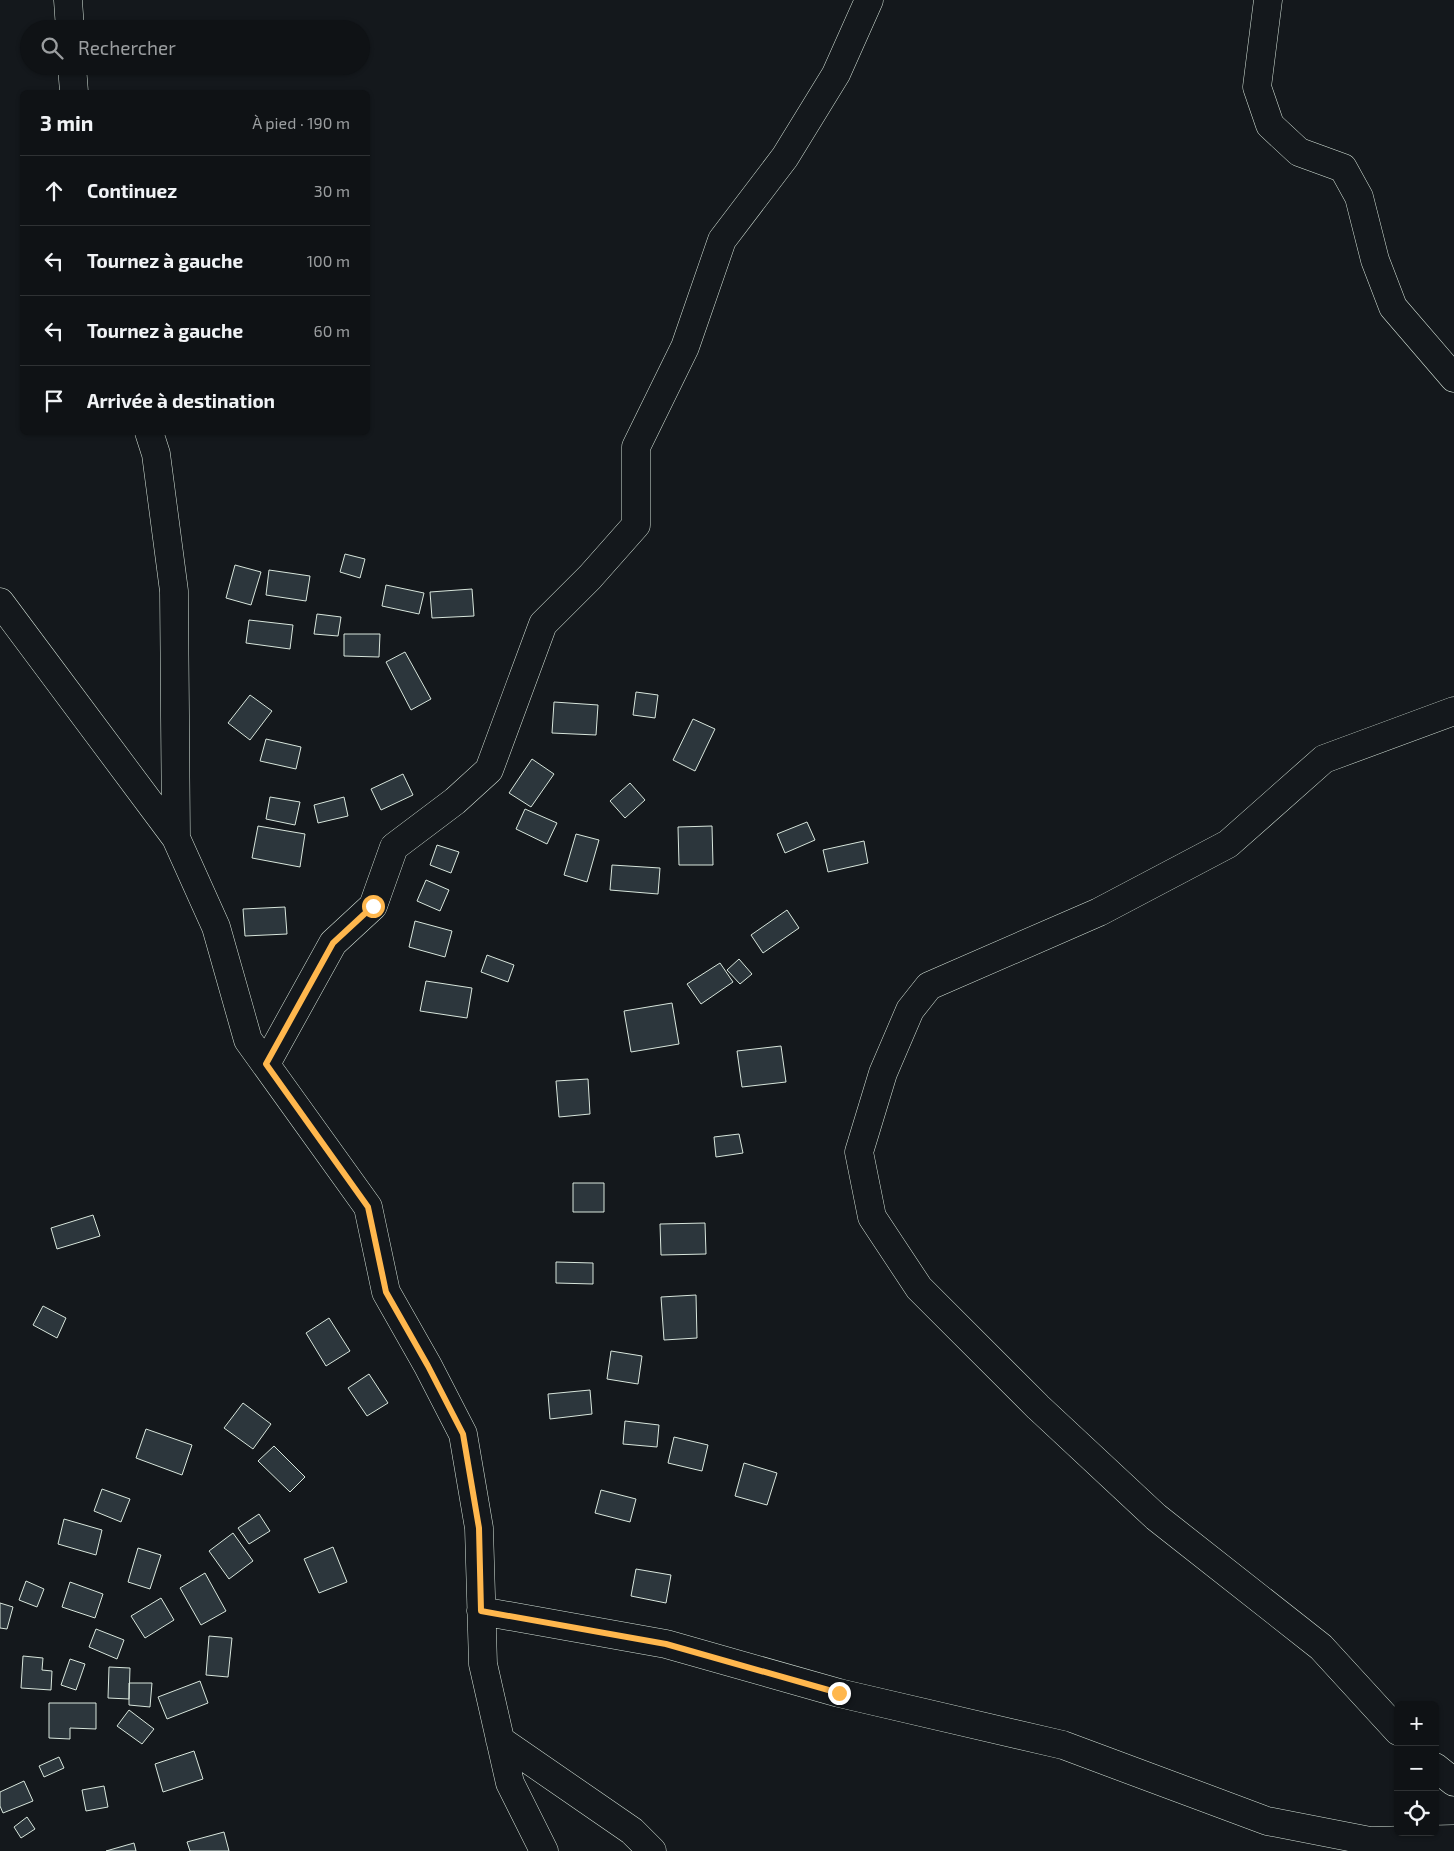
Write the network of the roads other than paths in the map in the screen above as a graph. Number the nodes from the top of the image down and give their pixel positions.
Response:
1 (68, 0) edge
2 (869, 0) edge
3 (1268, 0) edge
4 (69, 20) edge
5 (73, 75) edge
6 (74, 90) edge
7 (1454, 378) edge
8 (150, 435) edge
9 (0, 602) edge
10 (1454, 711) edge
11 (176, 838) junction
12 (266, 1064) junction
13 (481, 1611) junction
14 (1394, 1727) edge
15 (500, 1740) junction
16 (1439, 1770) edge
17 (1454, 1782) edge
18 (1454, 1839) edge
19 (544, 1851) edge
20 (652, 1851) edge

1 - 4 street
2 - 12 street
3 - 7 street
5 - 6 street
8 - 11 street
9 - 11 street
10 - 14 street
11 - 12 street
12 - 13 street
13 - 15 street
13 - 18 street
15 - 19 street
15 - 20 street
16 - 17 street

